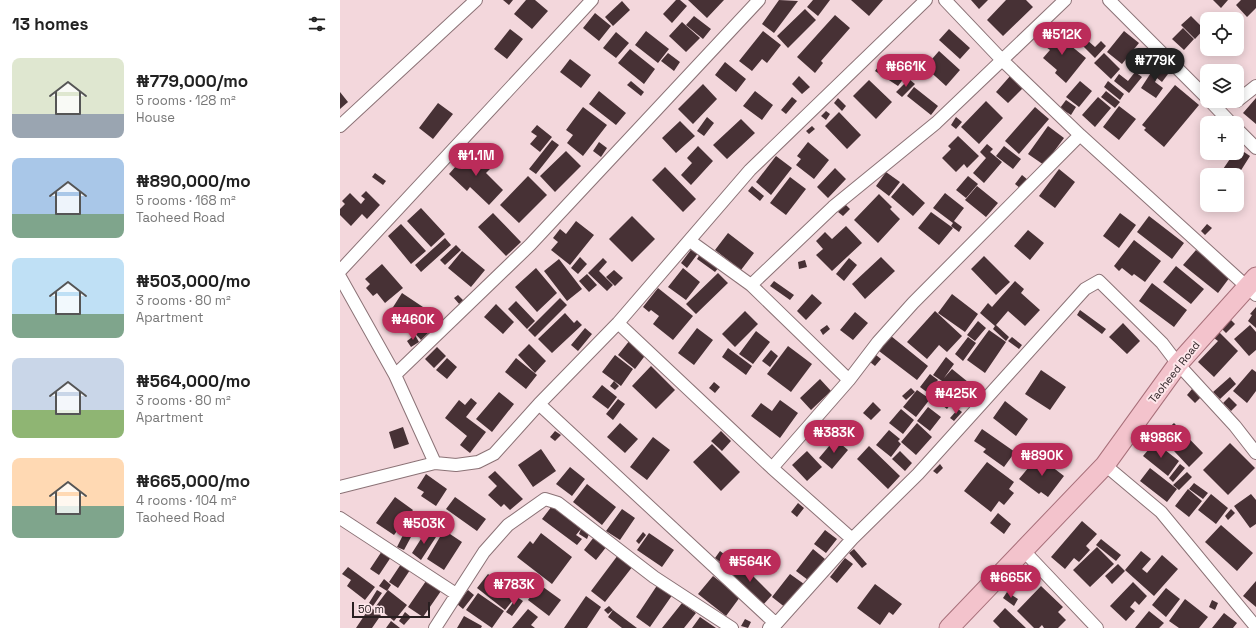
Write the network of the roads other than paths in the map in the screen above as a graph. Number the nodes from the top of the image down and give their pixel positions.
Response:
1 (476, 0) edge
2 (592, 0) edge
3 (759, 0) edge
4 (926, 0) edge
5 (945, 0) edge
6 (1065, 0) edge
7 (1109, 0) edge
8 (1002, 60) junction
9 (1256, 86) edge
10 (1200, 91) edge
11 (1244, 95) edge
12 (1216, 108) edge
13 (1228, 108) edge
14 (1221, 113) junction
15 (1224, 116) edge
16 (340, 126) edge
17 (1080, 135) junction
18 (1244, 136) edge
19 (1256, 148) edge
20 (690, 241) junction
21 (340, 272) edge
22 (340, 277) edge
23 (751, 285) junction
24 (1253, 286) edge
25 (618, 323) junction
26 (1178, 364) junction
27 (395, 375) junction
28 (849, 380) junction
29 (539, 404) junction
30 (1256, 453) edge
31 (435, 463) junction
32 (1105, 465) junction
33 (772, 468) junction
34 (340, 487) edge
35 (342, 524) edge
36 (852, 539) junction
37 (1024, 551) junction
38 (456, 594) junction
39 (772, 626) edge
40 (435, 628) edge
41 (732, 628) edge
42 (949, 628) edge
43 (1097, 628) edge
44 (1256, 628) edge

1 - 16 street
2 - 21 street
3 - 27 street
4 - 20 street
5 - 8 street
6 - 8 street
7 - 10 street
8 - 17 street
8 - 23 street
9 - 11 street
12 - 14 street
13 - 14 street
14 - 15 street
17 - 24 street
17 - 28 street
18 - 19 street
20 - 23 street
20 - 25 street
22 - 27 street
23 - 28 street
24 - 26 main road, Taoheed Road
25 - 29 street
25 - 33 street
26 - 30 street
26 - 32 main road, Taoheed Road
26 - 36 street
27 - 31 street
28 - 33 street
29 - 31 street
29 - 39 street
31 - 34 street
32 - 37 main road, Taoheed Road
32 - 44 street
33 - 36 street
35 - 38 street
36 - 39 street
37 - 42 main road, Taoheed Road
37 - 43 street
38 - 40 street
38 - 41 street

